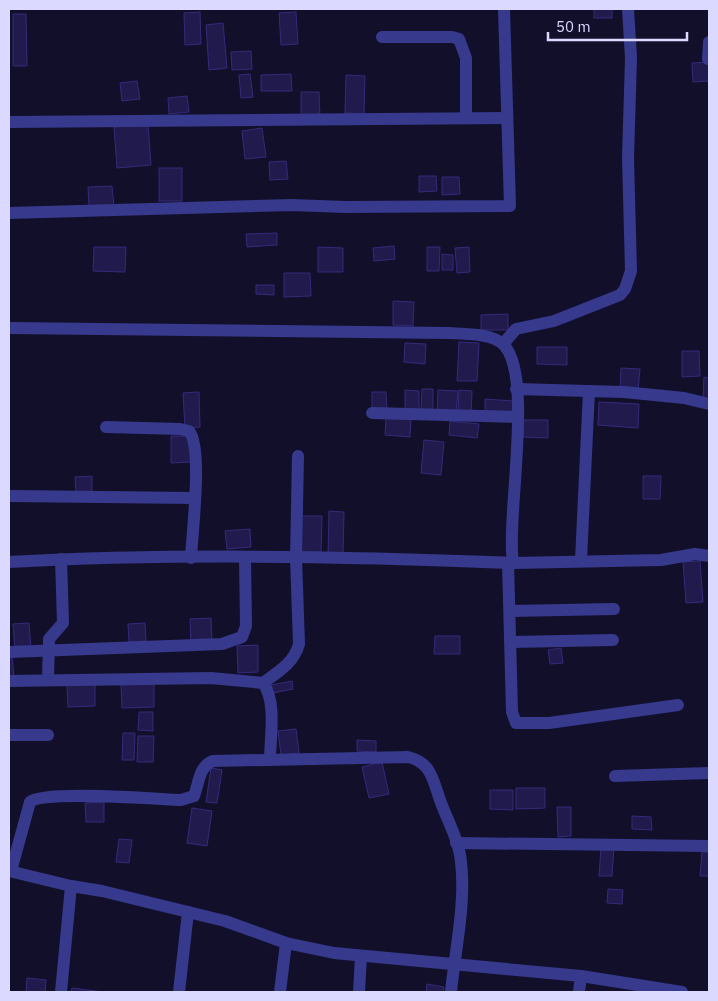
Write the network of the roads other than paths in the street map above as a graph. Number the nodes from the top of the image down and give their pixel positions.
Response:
1 (504, 9) edge
2 (628, 9) edge
3 (382, 38) dead end
4 (709, 42) edge
5 (708, 59) edge
6 (466, 118) junction
7 (506, 118) junction
8 (9, 122) edge
9 (9, 213) edge
10 (9, 328) edge
11 (503, 344) junction
12 (516, 389) junction
13 (589, 391) junction
14 (709, 404) edge
15 (372, 414) dead end
16 (518, 417) junction
17 (106, 427) dead end
18 (298, 456) dead end
19 (9, 496) edge
20 (194, 498) junction
21 (709, 556) edge
22 (191, 558) junction
23 (245, 558) junction
24 (296, 558) junction
25 (62, 559) junction
26 (582, 560) junction
27 (9, 562) edge
28 (511, 563) junction
29 (614, 608) dead end
30 (510, 611) junction
31 (613, 640) dead end
32 (511, 642) junction
33 (47, 650) junction
34 (9, 652) edge
35 (48, 680) junction
36 (9, 681) edge
37 (263, 683) junction
38 (678, 705) dead end
39 (9, 735) edge
40 (48, 735) dead end
41 (270, 760) junction
42 (709, 773) edge
43 (615, 776) dead end
44 (456, 842) junction
45 (709, 846) edge
46 (10, 871) edge
47 (71, 886) junction
48 (188, 912) junction
49 (286, 942) junction
50 (361, 956) junction
51 (454, 965) junction
52 (581, 976) junction
53 (639, 989) edge
54 (60, 992) edge
55 (180, 992) edge
56 (280, 992) edge
57 (358, 992) edge
58 (451, 992) edge
59 (579, 992) edge
60 (682, 992) edge

1 - 7 street
2 - 11 street
3 - 6 street
4 - 5 street
6 - 7 street
6 - 8 street
7 - 9 street
10 - 11 street
11 - 12 street
12 - 13 street
12 - 16 street
13 - 14 street
13 - 26 street
15 - 16 street
16 - 28 street
17 - 20 street
18 - 24 street
19 - 20 street
20 - 22 street
21 - 26 street
22 - 23 street
22 - 25 street
23 - 24 street
23 - 33 street
24 - 28 street
24 - 37 street
25 - 27 street
25 - 33 street
26 - 28 street
28 - 30 street
29 - 30 street
30 - 32 street
31 - 32 street
32 - 38 street
33 - 34 street
33 - 35 street
35 - 36 street
35 - 37 street
37 - 41 street
39 - 40 street
41 - 44 street
41 - 46 street
42 - 43 street
44 - 45 street
44 - 51 street
46 - 47 street
47 - 48 street
47 - 54 street
48 - 49 street
48 - 55 street
49 - 50 street
49 - 56 street
50 - 51 street
50 - 57 street
51 - 52 street
51 - 58 street
52 - 53 street
52 - 59 street
53 - 60 street

